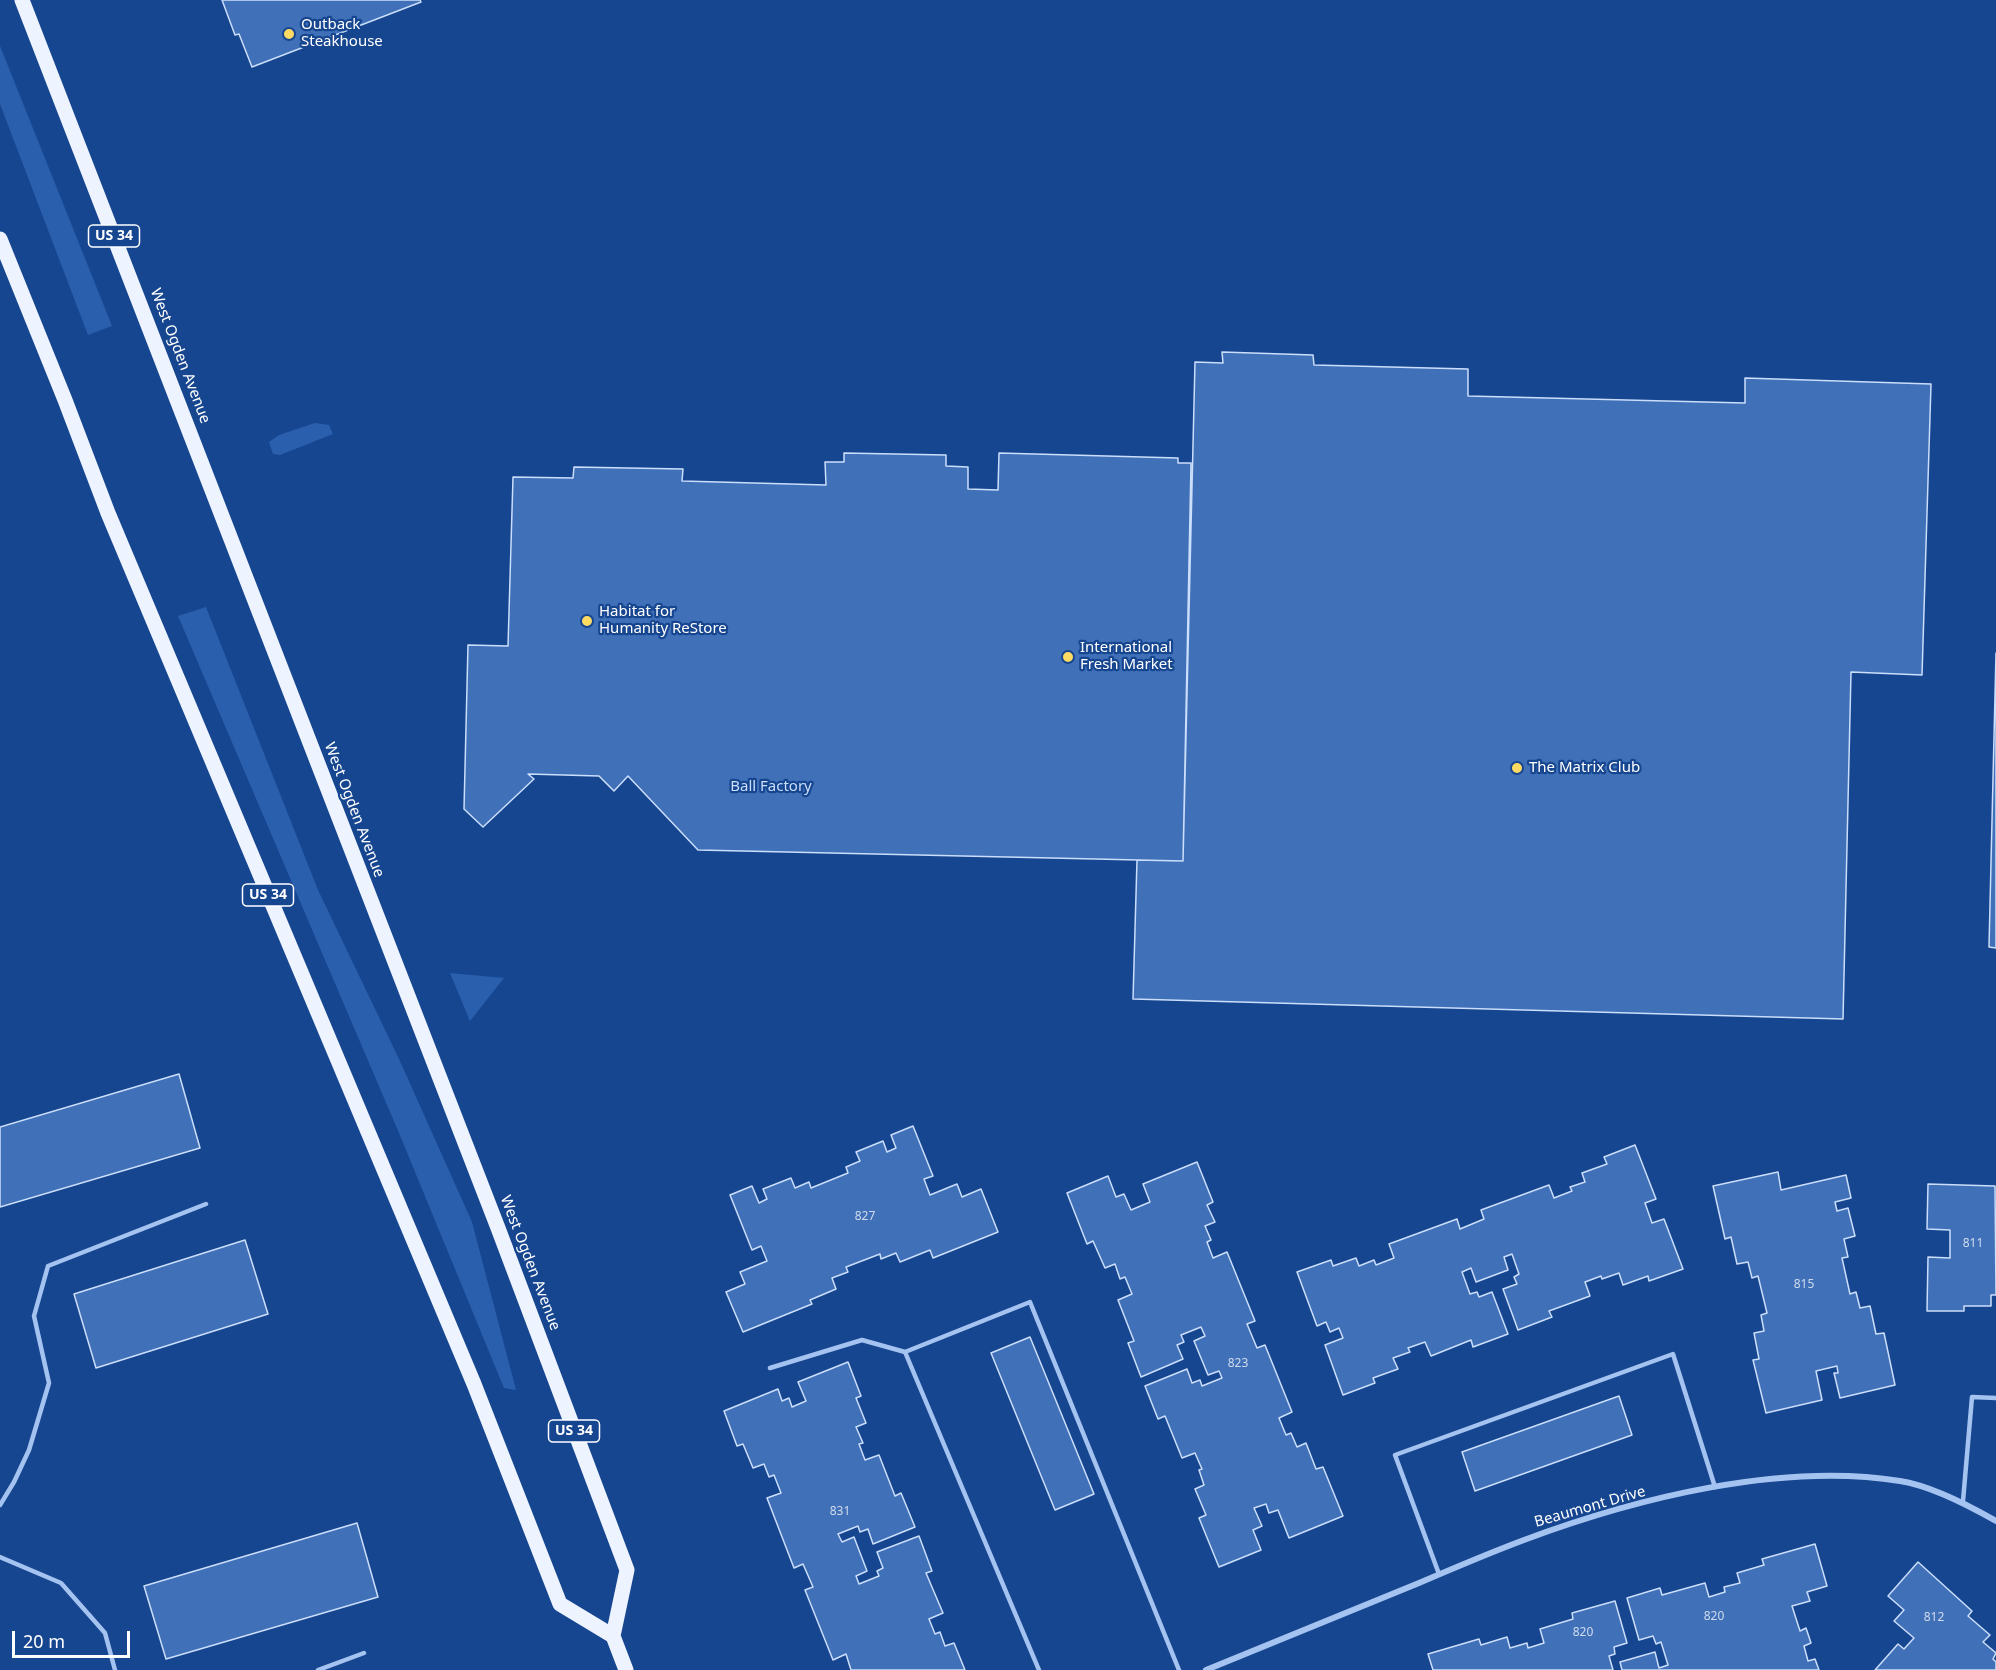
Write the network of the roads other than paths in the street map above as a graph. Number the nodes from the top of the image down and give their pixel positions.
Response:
1 (22, 0) edge
2 (0, 239) edge
3 (206, 1204) dead end
4 (905, 1352) junction
5 (770, 1368) dead end
6 (1996, 1398) edge
7 (1715, 1487) junction
8 (1963, 1501) junction
9 (0, 1505) edge
10 (1996, 1521) edge
11 (0, 1557) edge
12 (1439, 1575) junction
13 (613, 1636) junction
14 (364, 1653) dead end
15 (116, 1670) edge
16 (318, 1670) edge
17 (626, 1670) edge
18 (1039, 1670) edge
19 (1179, 1670) edge
20 (1206, 1670) edge

1 - 13 main road, West Ogden Avenue / US 34
2 - 13 main road, US 34
3 - 9 lane
4 - 5 lane
4 - 18 lane
4 - 19 lane
6 - 8 lane
7 - 8 street, Beaumont Drive
7 - 12 street, Beaumont Drive
7 - 12 lane
8 - 10 street, Beaumont Drive
11 - 15 lane
12 - 20 street, Beaumont Drive
13 - 17 main road
14 - 16 lane

